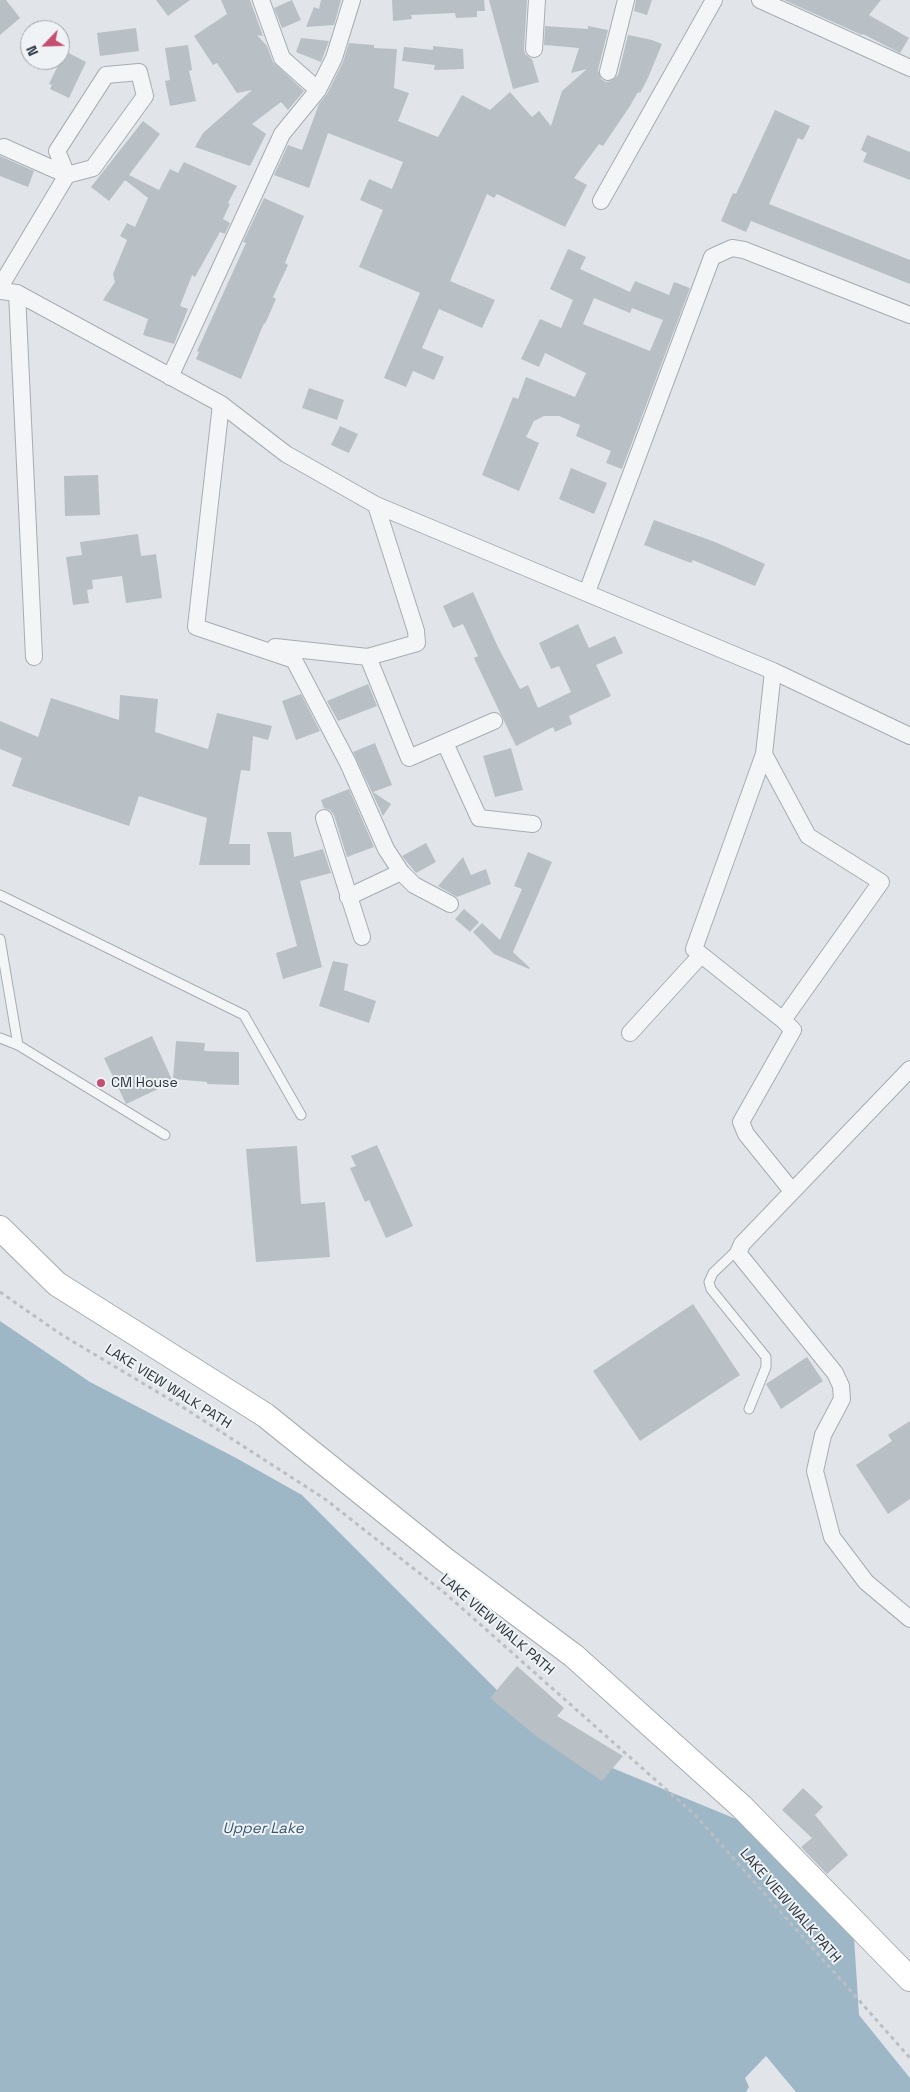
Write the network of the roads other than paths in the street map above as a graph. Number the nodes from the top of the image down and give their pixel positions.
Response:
1 (261, 0) edge
2 (352, 0) edge
3 (537, 0) edge
4 (626, 0) edge
5 (714, 0) edge
6 (760, 0) edge
7 (534, 49) dead end
8 (910, 68) edge
9 (608, 72) dead end
10 (318, 90) junction
11 (4, 147) dead end
12 (67, 174) junction
13 (601, 201) dead end
14 (0, 289) edge
15 (18, 293) junction
16 (910, 316) edge
17 (170, 377) junction
18 (221, 404) junction
19 (376, 505) junction
20 (587, 592) junction
21 (245, 644) junction
22 (34, 657) dead end
23 (368, 657) junction
24 (773, 671) junction
25 (494, 721) dead end
26 (910, 736) edge
27 (445, 742) junction
28 (764, 754) junction
29 (324, 818) dead end
30 (533, 824) dead end
31 (401, 872) junction
32 (0, 895) edge
33 (348, 897) junction
34 (450, 904) dead end
35 (362, 937) dead end
36 (0, 939) edge
37 (701, 955) junction
38 (783, 1020) junction
39 (630, 1034) dead end
40 (0, 1038) edge
41 (18, 1045) junction
42 (910, 1069) edge
43 (301, 1115) dead end
44 (165, 1135) dead end
45 (792, 1191) junction
46 (0, 1228) edge
47 (740, 1248) junction
48 (749, 1409) dead end
49 (910, 1619) edge
50 (910, 1979) edge

1 - 10 street
2 - 10 street
3 - 7 street
4 - 9 street
5 - 13 street
6 - 8 street
10 - 17 street
11 - 12 street
12 - 12 street
12 - 14 street
14 - 15 street
15 - 17 street
15 - 22 street
16 - 20 street
17 - 18 street
18 - 19 street
18 - 21 street
19 - 20 street
19 - 23 street
20 - 24 street
21 - 23 street
21 - 31 street
23 - 27 street
24 - 26 street
24 - 28 street
25 - 27 street
27 - 30 street
28 - 37 street
28 - 38 street
29 - 33 street
31 - 33 street
31 - 34 street
32 - 43 lane
33 - 35 street
36 - 41 lane
37 - 38 street
37 - 39 street
38 - 45 street
40 - 41 lane
41 - 44 lane
42 - 45 street
45 - 47 street
46 - 50 street
47 - 48 lane
47 - 49 street

